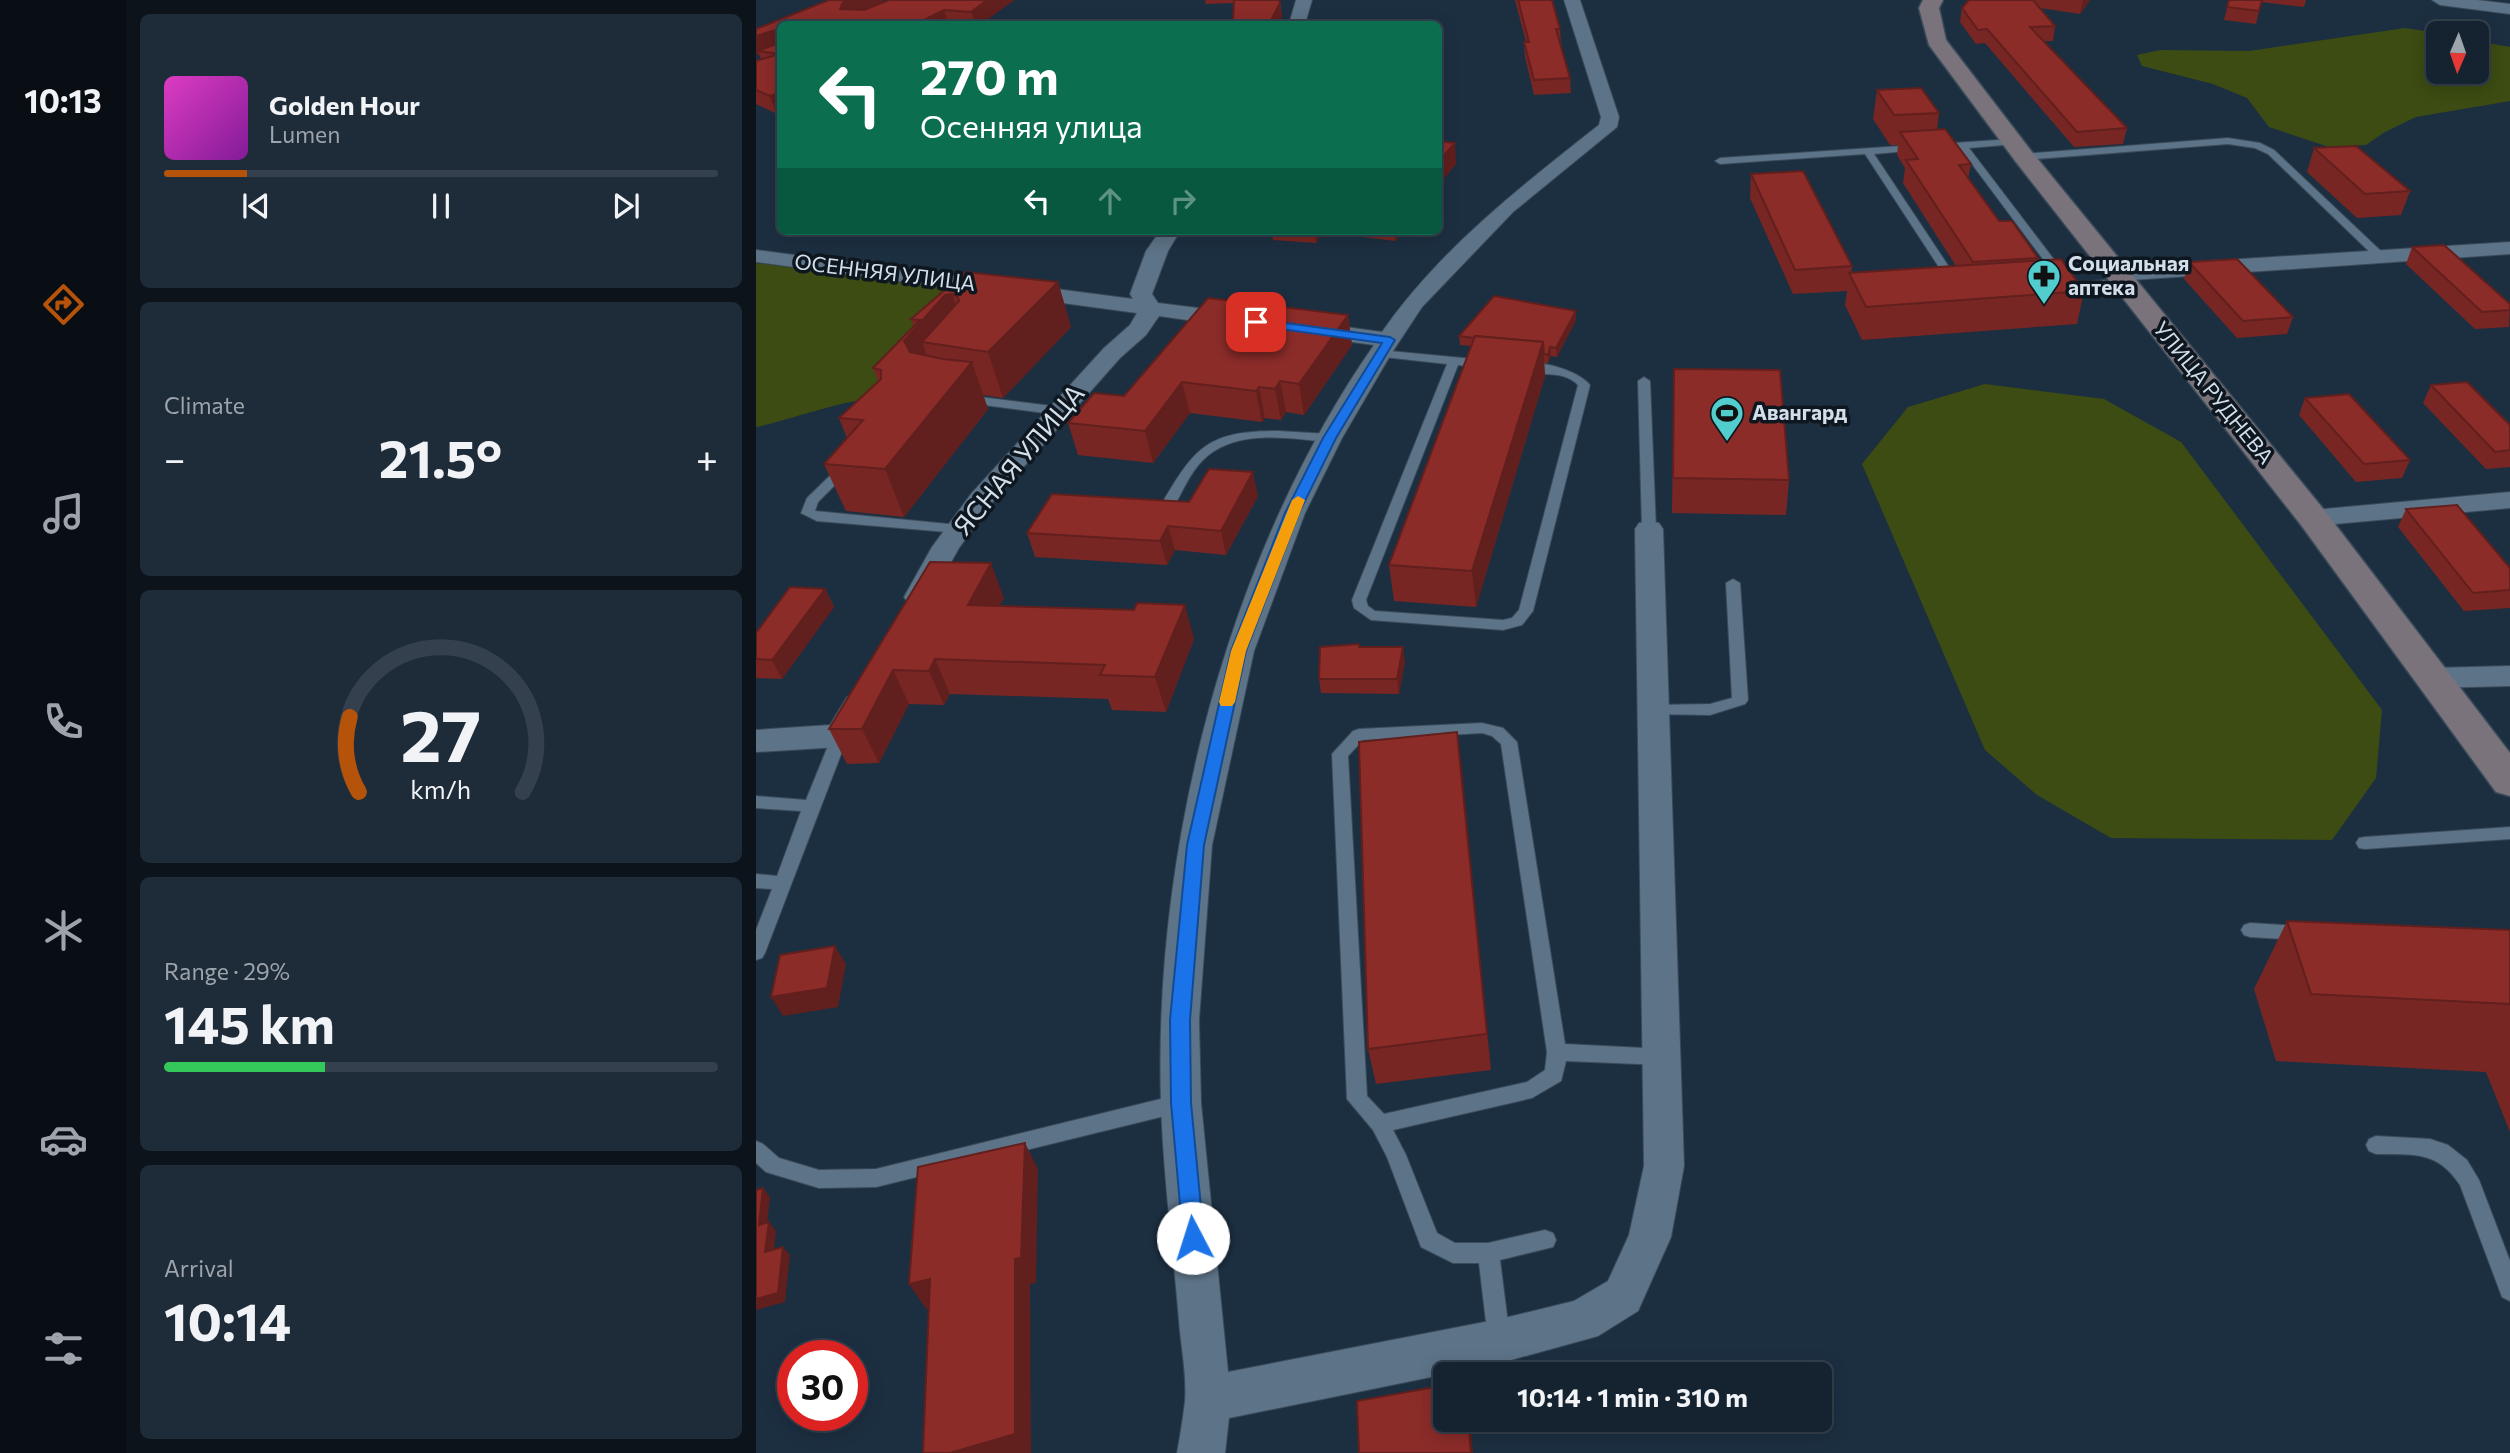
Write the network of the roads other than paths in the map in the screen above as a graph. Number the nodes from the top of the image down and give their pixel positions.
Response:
1 (1304, 0) edge
2 (1572, 0) edge
3 (1933, 0) edge
4 (2440, 0) edge
5 (2510, 9) edge
6 (1298, 21) edge
7 (1962, 145) junction
8 (2019, 150) junction
9 (1868, 151) junction
10 (1720, 161) dead end
11 (1167, 235) edge
12 (2510, 248) edge
13 (756, 256) edge
14 (2381, 257) junction
15 (2061, 276) edge
16 (2121, 278) junction
17 (2042, 287) edge
18 (1962, 292) edge
19 (1150, 308) junction
20 (1256, 322) edge
21 (1283, 326) edge
22 (1385, 347) junction
23 (1454, 361) junction
24 (1644, 381) dead end
25 (949, 397) edge
26 (1060, 411) junction
27 (1329, 438) junction
28 (857, 457) edge
29 (2510, 500) edge
30 (1168, 505) edge
31 (2313, 517) junction
32 (959, 529) junction
33 (1650, 529) joint
34 (1733, 583) dead end
35 (906, 618) edge
36 (2510, 676) edge
37 (873, 677) edge
38 (2431, 678) junction
39 (1654, 710) junction
40 (840, 736) junction
41 (756, 741) edge
42 (2510, 782) edge
43 (756, 802) edge
44 (810, 806) junction
45 (2510, 833) edge
46 (2365, 843) dead end
47 (756, 881) edge
48 (784, 884) junction
49 (2250, 930) dead end
50 (2319, 934) edge
51 (756, 953) edge
52 (1557, 1052) junction
53 (1663, 1057) junction
54 (1181, 1103) junction
55 (1380, 1124) junction
56 (2376, 1145) dead end
57 (756, 1150) edge
58 (1545, 1240) dead end
59 (1488, 1253) junction
60 (2510, 1290) edge
61 (1500, 1341) junction
62 (1208, 1399) junction
63 (1201, 1453) edge

1 - 6 street
2 - 22 street
3 - 8 main road, УЛИЦА РУДНЕВА
4 - 5 street
7 - 8 lane
7 - 9 lane
7 - 15 lane
8 - 14 lane
8 - 16 main road, УЛИЦА РУДНЕВА
9 - 10 lane
9 - 18 lane
11 - 19 street
12 - 14 street
13 - 19 street, ОСЕННЯЯ УЛИЦА
14 - 16 street
16 - 17 lane
16 - 31 main road, УЛИЦА РУДНЕВА
19 - 20 street, ОСЕННЯЯ УЛИЦА
19 - 26 street, ЯСНАЯ УЛИЦА
21 - 22 street
22 - 23 lane
22 - 27 street
23 - 23 lane
24 - 33 lane
25 - 26 lane
26 - 32 street, ЯСНАЯ УЛИЦА
27 - 30 lane
27 - 54 street
28 - 32 lane
29 - 31 street
31 - 38 main road, УЛИЦА РУДНЕВА
32 - 35 street, ЯСНАЯ УЛИЦА
33 - 39 street
34 - 39 lane
36 - 38 street
37 - 40 street
38 - 42 main road, УЛИЦА РУДНЕВА
39 - 53 street
40 - 41 street
40 - 44 lane
43 - 44 lane
44 - 48 lane
45 - 46 lane
47 - 48 lane
48 - 51 lane
49 - 50 lane
52 - 53 lane
52 - 55 lane
52 - 55 lane
53 - 61 street
54 - 57 lane
54 - 62 street
55 - 59 lane
56 - 60 lane
58 - 59 lane
59 - 61 lane
61 - 62 street
62 - 63 street

